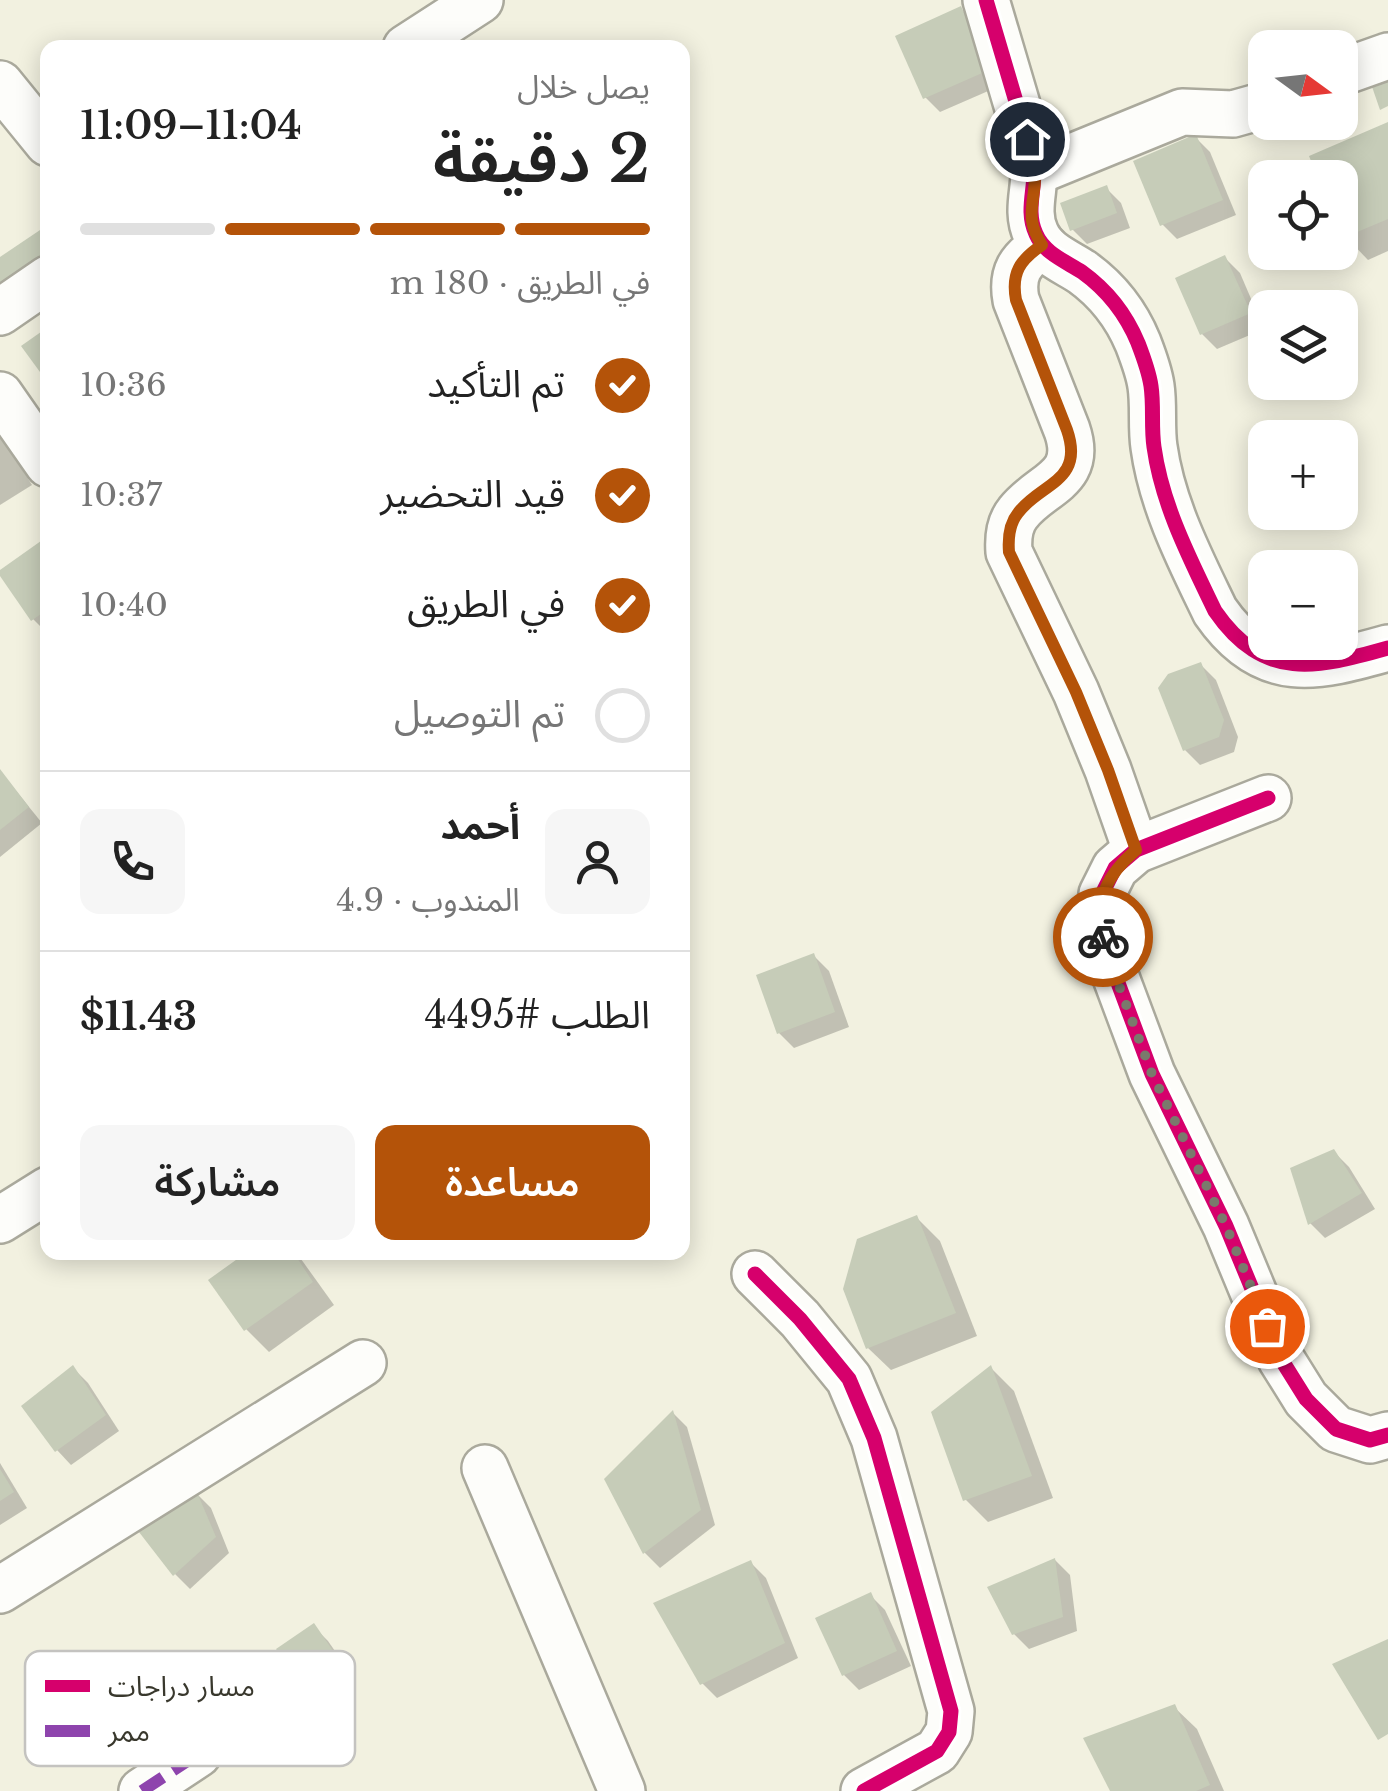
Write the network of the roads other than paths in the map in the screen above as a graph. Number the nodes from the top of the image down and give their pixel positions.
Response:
1 (480, 0) edge
2 (986, 0) edge
3 (418, 40) edge
4 (1388, 56) edge
5 (1358, 67) edge
6 (0, 84) edge
7 (1248, 110) edge
8 (40, 133) edge
9 (1035, 172) junction
10 (1042, 245) junction
11 (40, 284) edge
12 (0, 312) edge
13 (0, 395) edge
14 (40, 452) edge
15 (1388, 648) edge
16 (1268, 798) dead end
17 (1136, 850) junction
18 (40, 1195) edge
19 (0, 1220) edge
20 (755, 1274) dead end
21 (364, 1363) dead end
22 (1388, 1435) edge
23 (485, 1468) dead end
24 (0, 1590) edge
25 (180, 1766) edge
26 (142, 1791) edge
27 (622, 1791) edge
28 (864, 1791) edge

1 - 3 street
2 - 9 street
4 - 5 street
6 - 8 street
7 - 9 street
9 - 10 street
10 - 15 street
10 - 17 street
11 - 12 street
13 - 14 street
16 - 17 street
17 - 22 street
18 - 19 street
20 - 28 street
21 - 24 street
23 - 27 street
25 - 26 street

